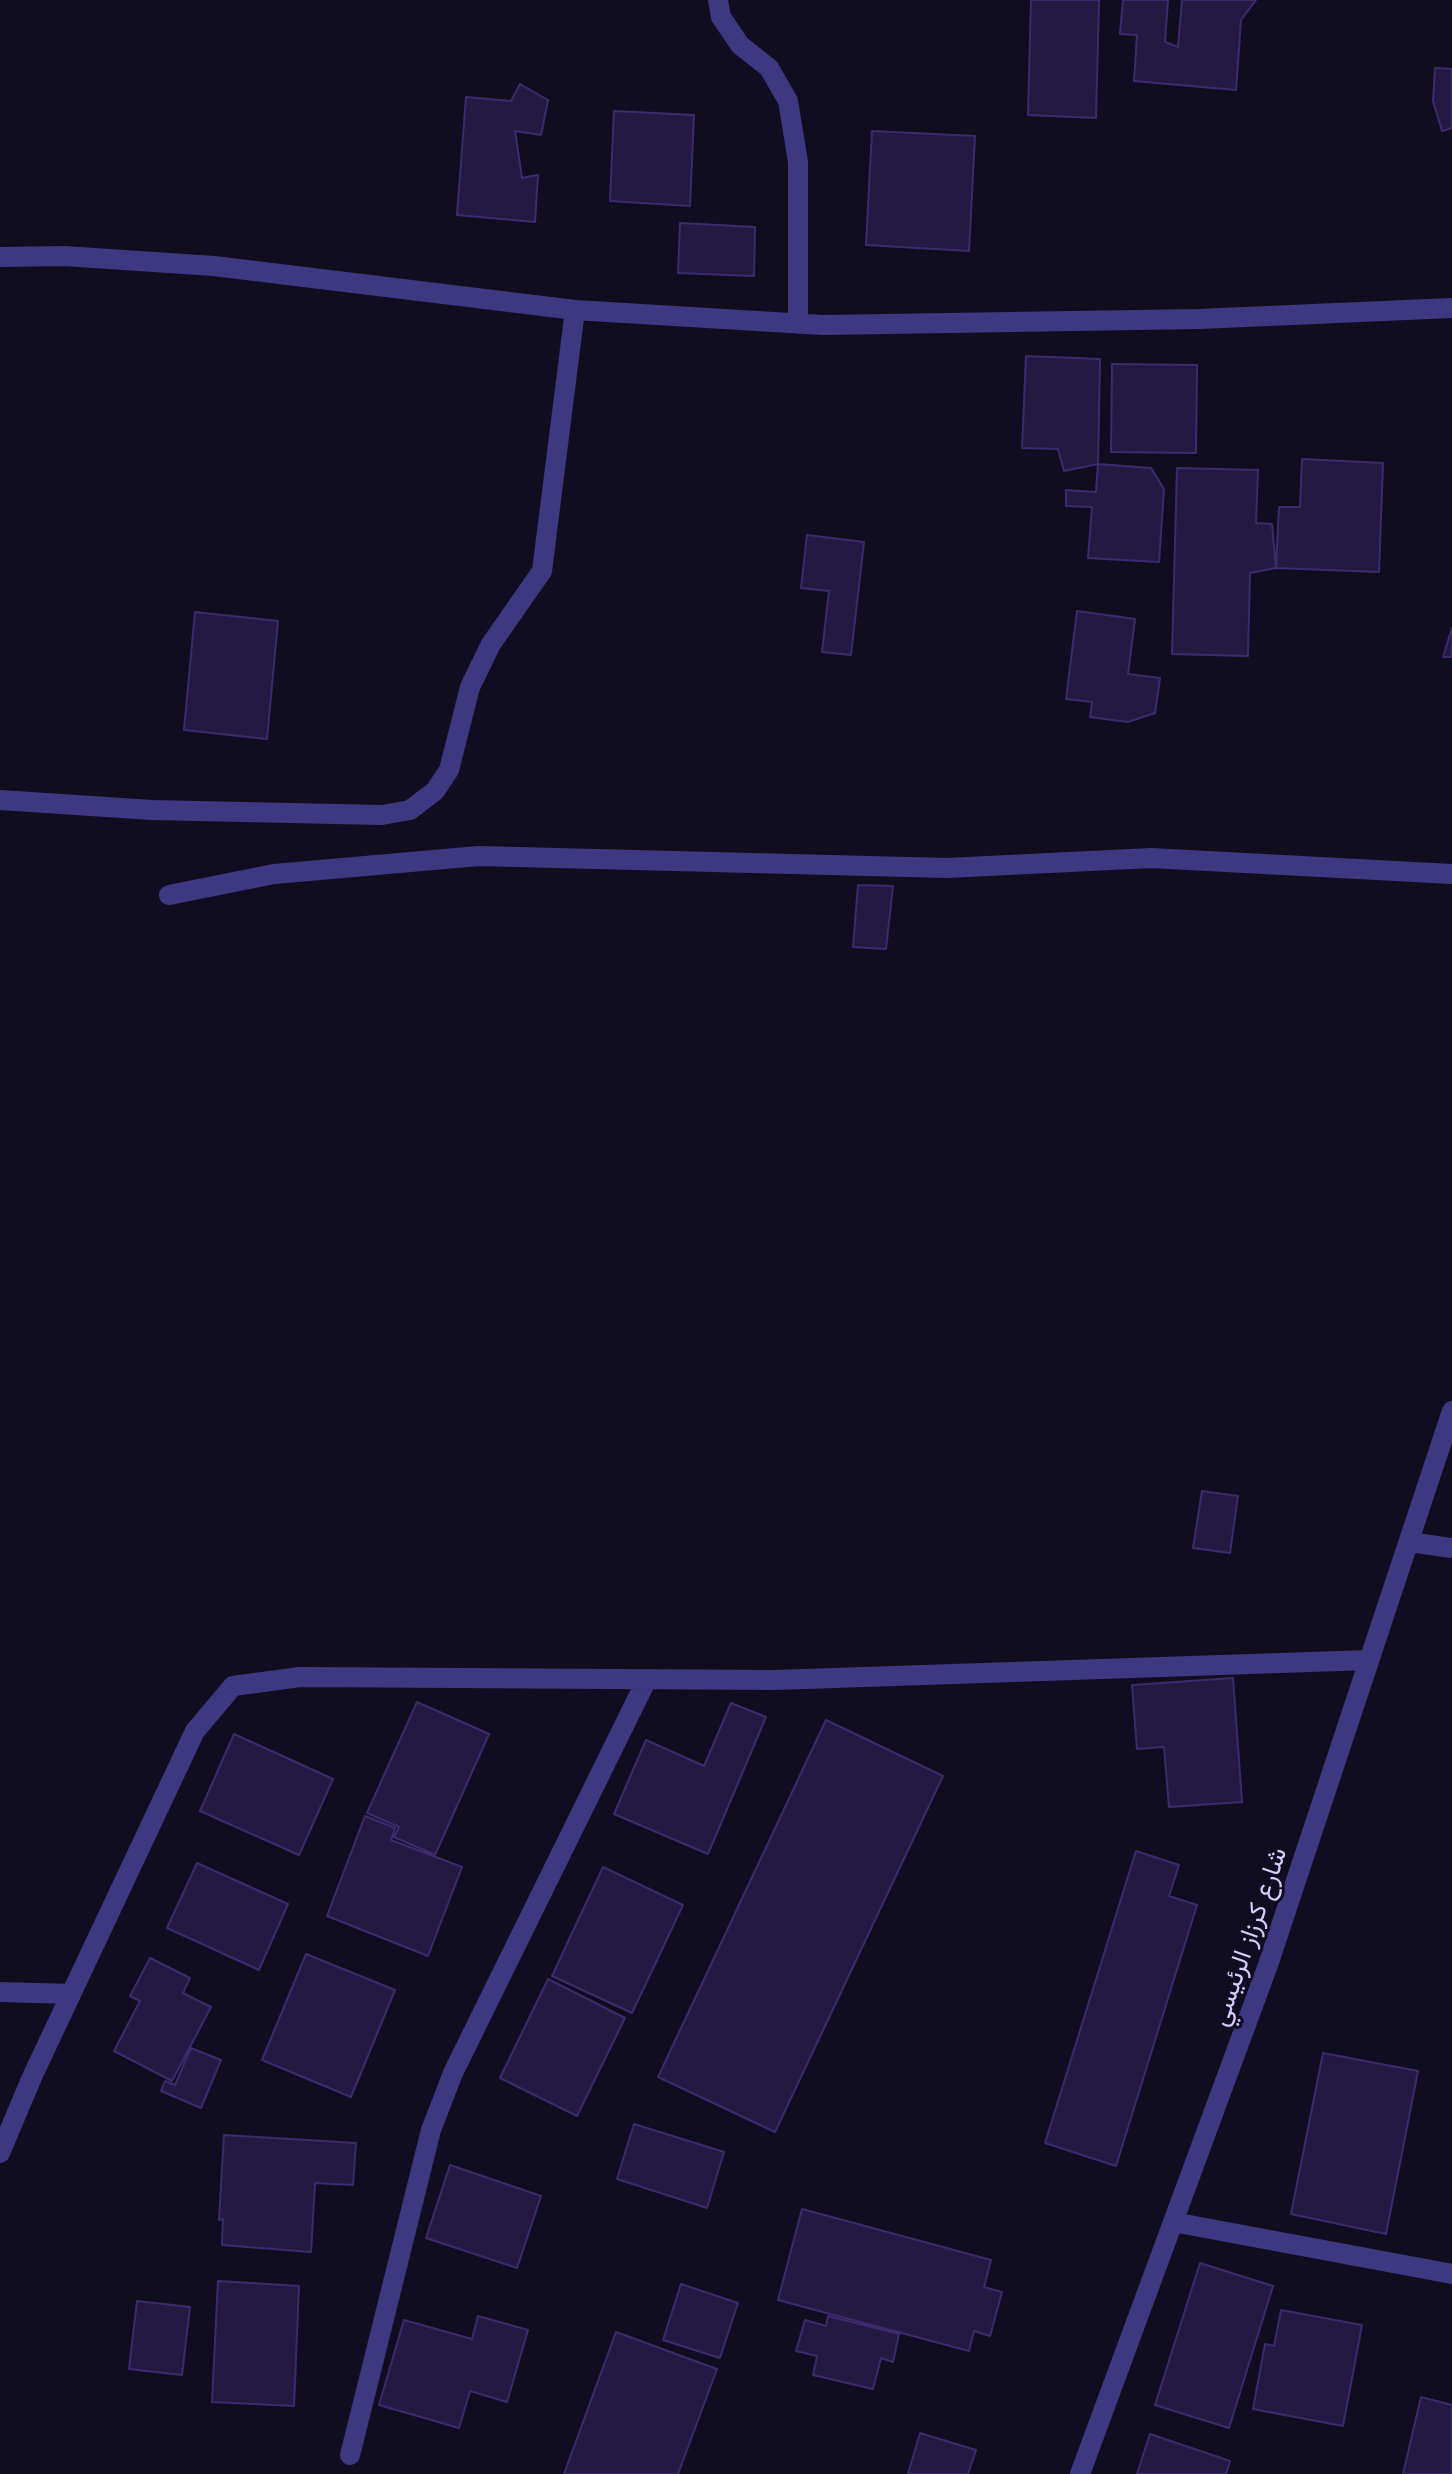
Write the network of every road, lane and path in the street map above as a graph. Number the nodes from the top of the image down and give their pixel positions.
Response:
1 (718, 0) edge
2 (0, 257) edge
3 (1452, 308) edge
4 (575, 310) junction
5 (798, 324) junction
6 (0, 800) edge
7 (1452, 874) edge
8 (169, 895) dead end
9 (1452, 1411) edge
10 (1409, 1542) junction
11 (1452, 1548) edge
12 (1369, 1660) junction
13 (647, 1679) junction
14 (0, 1992) edge
15 (71, 1994) junction
16 (0, 2153) edge
17 (1173, 2222) junction
18 (1452, 2274) edge
19 (350, 2455) dead end
20 (1080, 2474) edge

1 - 5 street
2 - 4 street
3 - 5 street
4 - 5 street
4 - 6 street
7 - 8 street
9 - 10 street, شارع كرزاز الرئيسي
10 - 11 street
10 - 12 street, شارع كرزاز الرئيسي
12 - 13 street
12 - 17 street, شارع كرزاز الرئيسي
13 - 15 street
13 - 19 street
14 - 15 street
15 - 16 street
17 - 18 street
17 - 20 street, شارع كرزاز الرئيسي

